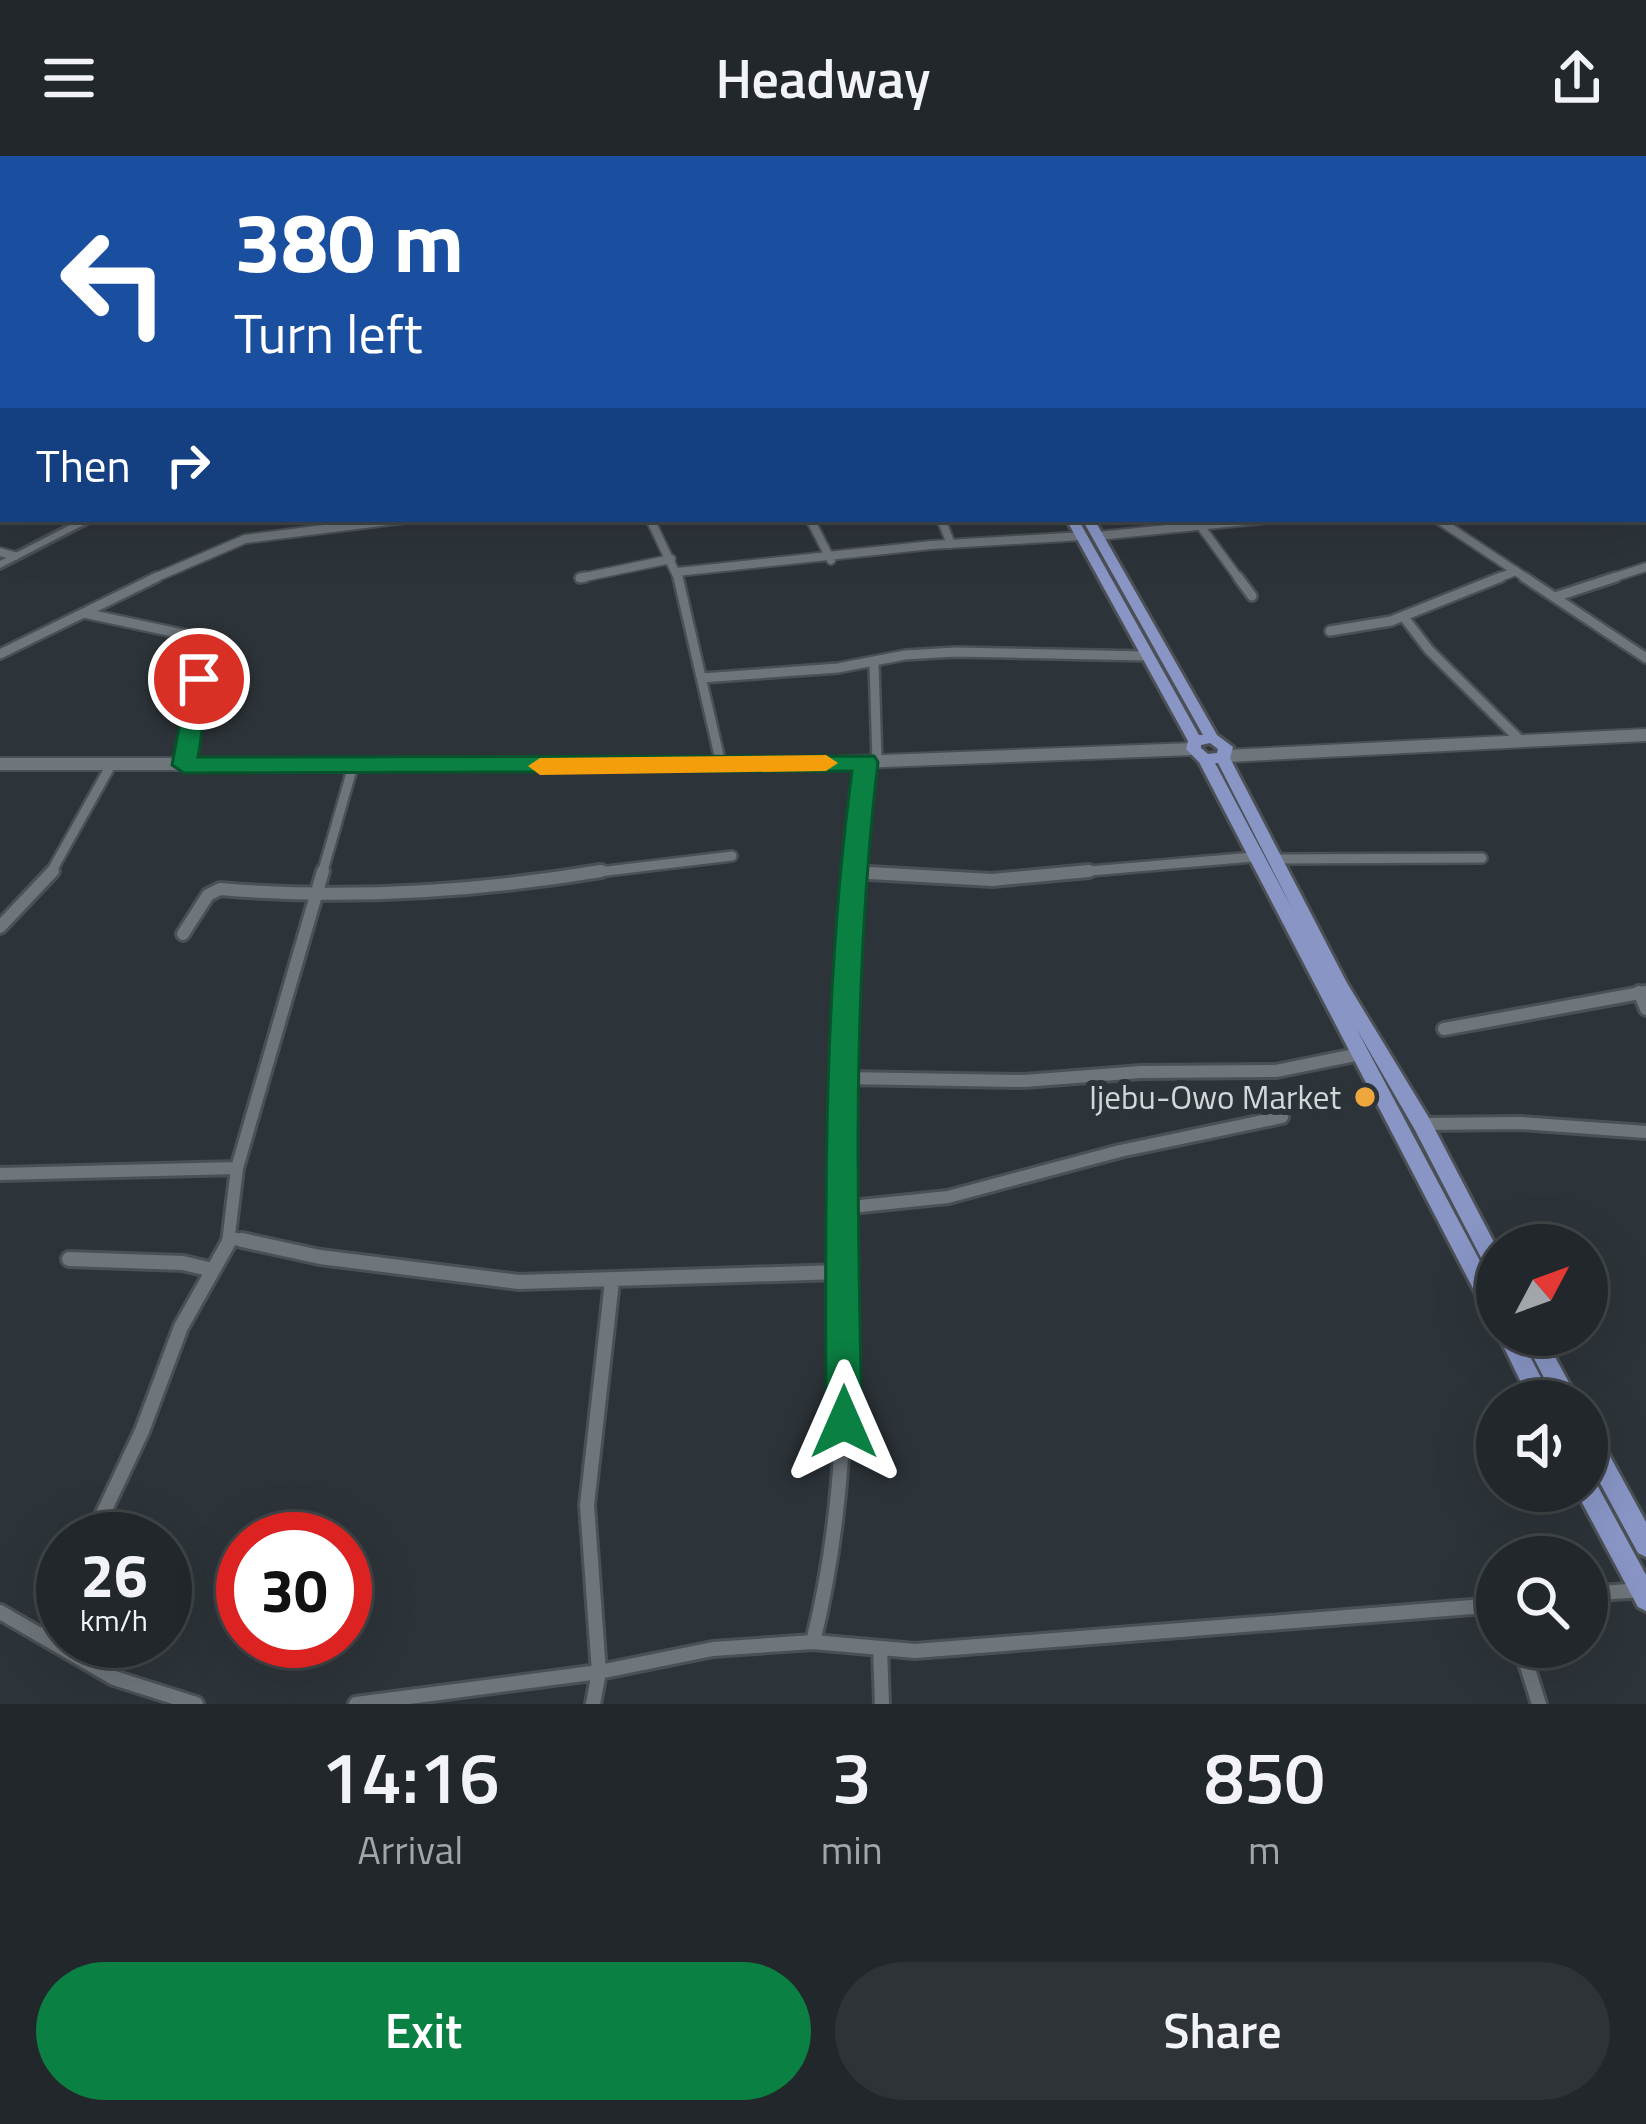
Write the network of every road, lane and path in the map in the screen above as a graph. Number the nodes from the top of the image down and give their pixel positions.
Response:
1 (84, 522) edge
2 (346, 522) edge
3 (652, 522) edge
4 (812, 522) edge
5 (942, 522) edge
6 (1075, 522) edge
7 (1088, 522) edge
8 (1226, 522) edge
9 (1442, 522) edge
10 (1199, 524) junction
11 (1090, 536) junction
12 (951, 544) junction
13 (0, 552) edge
14 (15, 556) junction
15 (671, 559) junction
16 (831, 560) junction
17 (0, 565) edge
18 (1646, 567) edge
19 (1516, 571) junction
20 (677, 572) junction
21 (580, 578) dead end
22 (1252, 596) dead end
23 (1555, 597) junction
24 (81, 612) junction
25 (1403, 616) junction
26 (1330, 631) dead end
27 (0, 654) edge
28 (1146, 656) junction
29 (1646, 658) edge
30 (874, 663) junction
31 (702, 678) junction
32 (1646, 735) edge
33 (1521, 741) junction
34 (1215, 750) junction
35 (871, 762) junction
36 (0, 764) edge
37 (721, 764) junction
38 (112, 765) junction
39 (184, 765) junction
40 (353, 766) junction
41 (732, 856) dead end
42 (1253, 857) junction
43 (1482, 858) dead end
44 (1275, 859) junction
45 (852, 872) junction
46 (314, 897) junction
47 (0, 927) edge
48 (183, 934) dead end
49 (1642, 992) edge
50 (1646, 1009) edge
51 (1444, 1029) dead end
52 (1360, 1054) junction
53 (845, 1078) junction
54 (1282, 1117) dead end
55 (1423, 1124) junction
56 (1646, 1132) edge
57 (237, 1168) junction
58 (0, 1174) edge
59 (841, 1208) junction
60 (1476, 1227) edge
61 (231, 1238) junction
62 (69, 1259) dead end
63 (213, 1270) junction
64 (840, 1272) junction
65 (1476, 1274) edge
66 (612, 1281) junction
67 (1608, 1475) edge
68 (104, 1512) edge
69 (1599, 1512) edge
70 (1646, 1545) edge
71 (1608, 1594) edge
72 (1643, 1594) edge
73 (1476, 1607) edge
74 (0, 1612) edge
75 (36, 1629) edge
76 (813, 1642) junction
77 (880, 1648) junction
78 (95, 1668) edge
79 (1528, 1668) edge
80 (599, 1672) junction
81 (196, 1704) edge
82 (356, 1704) edge
83 (593, 1704) edge
84 (883, 1704) edge
85 (1539, 1704) edge

1 - 14 main road
2 - 24 street
3 - 15 street
4 - 16 street
5 - 12 street
6 - 11 main road
7 - 11 main road
8 - 10 street
9 - 19 street
10 - 11 street
10 - 22 street
11 - 12 street
11 - 28 main road
11 - 34 main road
12 - 16 street
13 - 14 street
14 - 17 main road
15 - 20 street
15 - 21 street
16 - 20 street
18 - 23 street
19 - 23 street
19 - 25 street
20 - 31 street
23 - 29 street
24 - 27 street
24 - 39 street
25 - 26 street
25 - 33 street
28 - 30 street
28 - 34 main road
30 - 31 street
30 - 35 street
31 - 37 street
32 - 33 street
33 - 34 street
34 - 35 street
34 - 42 main road
34 - 44 main road
35 - 37 street
35 - 45 street
36 - 38 street
37 - 40 street
38 - 39 street
38 - 47 street
39 - 40 street
40 - 46 street
41 - 46 street
42 - 45 street
42 - 52 main road
43 - 44 street
44 - 55 main road
45 - 53 street
46 - 48 street
46 - 57 street
49 - 50 street
49 - 51 street
52 - 53 street
52 - 65 main road
53 - 59 street
54 - 59 street
55 - 56 street
55 - 60 main road
57 - 58 street
57 - 61 street
59 - 64 street
61 - 63 street
61 - 66 street
62 - 63 street
63 - 68 street
64 - 66 street
64 - 76 street
66 - 80 street
67 - 70 main road
69 - 72 main road
71 - 72 street
73 - 77 street
74 - 75 street
76 - 77 street
76 - 80 street
77 - 84 street
78 - 81 street
79 - 85 street
80 - 82 street
80 - 83 street

